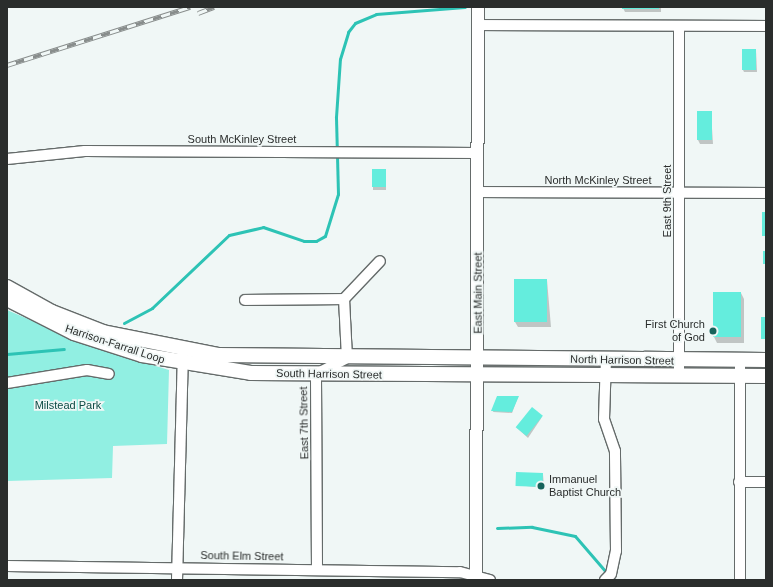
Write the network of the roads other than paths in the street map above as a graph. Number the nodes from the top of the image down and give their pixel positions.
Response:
1 (478, 7) edge
2 (478, 22) junction
3 (679, 26) junction
4 (766, 26) edge
5 (477, 153) junction
6 (7, 159) edge
7 (478, 192) junction
8 (679, 192) junction
9 (766, 193) edge
10 (380, 261) dead end
11 (7, 287) edge
12 (7, 299) edge
13 (344, 299) junction
14 (246, 300) dead end
15 (185, 350) junction
16 (347, 358) junction
17 (477, 358) junction
18 (606, 359) junction
19 (680, 360) junction
20 (740, 360) junction
21 (766, 360) edge
22 (181, 364) junction
23 (110, 374) dead end
24 (316, 374) junction
25 (477, 374) junction
26 (605, 375) junction
27 (679, 376) junction
28 (740, 376) junction
29 (766, 376) edge
30 (7, 383) edge
31 (740, 482) junction
32 (766, 482) edge
33 (7, 566) edge
34 (177, 567) junction
35 (318, 569) junction
36 (476, 577) edge
37 (177, 580) edge
38 (490, 580) edge
39 (605, 580) edge
40 (740, 580) edge

1 - 2 street, East Main Street
2 - 3 street
2 - 5 street, East Main Street
3 - 4 street
3 - 8 street, East 9th Street
5 - 6 street, South McKinley Street
5 - 7 street, East Main Street
7 - 8 street, North McKinley Street
7 - 17 street, East Main Street
8 - 9 street, North McKinley Street
8 - 19 street, East 9th Street
10 - 13 street
11 - 15 main road, Harrison-Farrall Loop
12 - 22 main road, Harrison-Farrall Loop
13 - 14 street
13 - 16 street
15 - 16 main road, South Harrison Street
15 - 22 street
16 - 17 main road, South Harrison Street
16 - 24 street, East 7th Street
17 - 18 main road, North Harrison Street
17 - 25 street, East Main Street
18 - 19 main road, North Harrison Street
18 - 26 street
19 - 20 main road, North Harrison Street
19 - 27 street, East 9th Street
20 - 21 main road, North Harrison Street
20 - 28 street
22 - 24 main road, South Harrison Street
22 - 34 street
23 - 30 street
24 - 25 main road, South Harrison Street
24 - 35 street, East 7th Street
25 - 26 main road, North Harrison Street
25 - 36 street, East Main Street
26 - 27 main road, North Harrison Street
26 - 39 street
27 - 28 main road, North Harrison Street
28 - 29 main road, North Harrison Street
28 - 31 street
31 - 32 street
31 - 40 street
33 - 34 street, South Elm Street
34 - 35 street, South Elm Street
34 - 37 street
35 - 36 street, South Elm Street
36 - 38 street, South Elm Street

